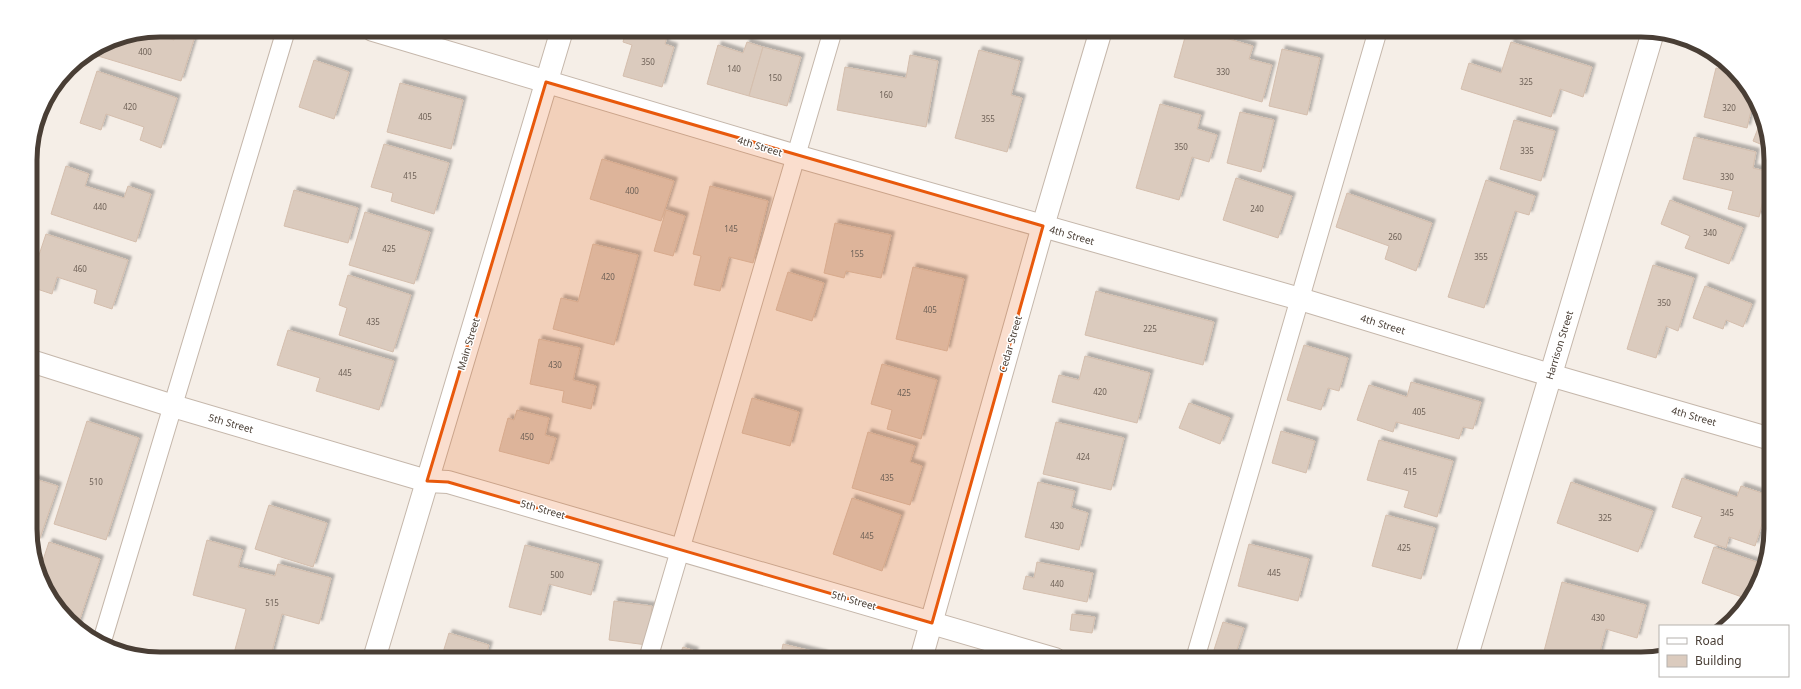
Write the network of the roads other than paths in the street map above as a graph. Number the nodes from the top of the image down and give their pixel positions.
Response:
1 (284, 37) edge
2 (396, 37) edge
3 (560, 37) edge
4 (831, 37) edge
5 (1099, 37) edge
6 (1376, 37) edge
7 (1651, 38) edge
8 (546, 82) junction
9 (796, 156) junction
10 (1043, 226) junction
11 (1300, 299) junction
12 (37, 363) edge
13 (1550, 375) junction
14 (173, 406) junction
15 (1764, 437) edge
16 (427, 481) junction
17 (680, 549) junction
18 (932, 623) junction
19 (103, 637) edge
20 (376, 652) edge
21 (650, 652) edge
22 (923, 652) edge
23 (1031, 652) edge
24 (1197, 652) edge
25 (1468, 652) edge

1 - 14 lane
2 - 8 street, 4th Street
3 - 8 street, Main Street
4 - 9 lane
5 - 10 street, Cedar Street
6 - 11 lane
7 - 13 street, Harrison Street
8 - 9 street, 4th Street
8 - 16 street, Main Street
9 - 10 street, 4th Street
9 - 17 lane
10 - 11 street, 4th Street
10 - 18 street, Cedar Street
11 - 13 street, 4th Street
11 - 24 lane
12 - 14 street, 5th Street
13 - 15 street, 4th Street
13 - 25 street, Harrison Street
14 - 16 street, 5th Street
14 - 19 lane
16 - 17 street, 5th Street
16 - 20 street, Main Street
17 - 18 street, 5th Street
17 - 21 lane
18 - 22 street, Cedar Street
18 - 23 street, 5th Street

